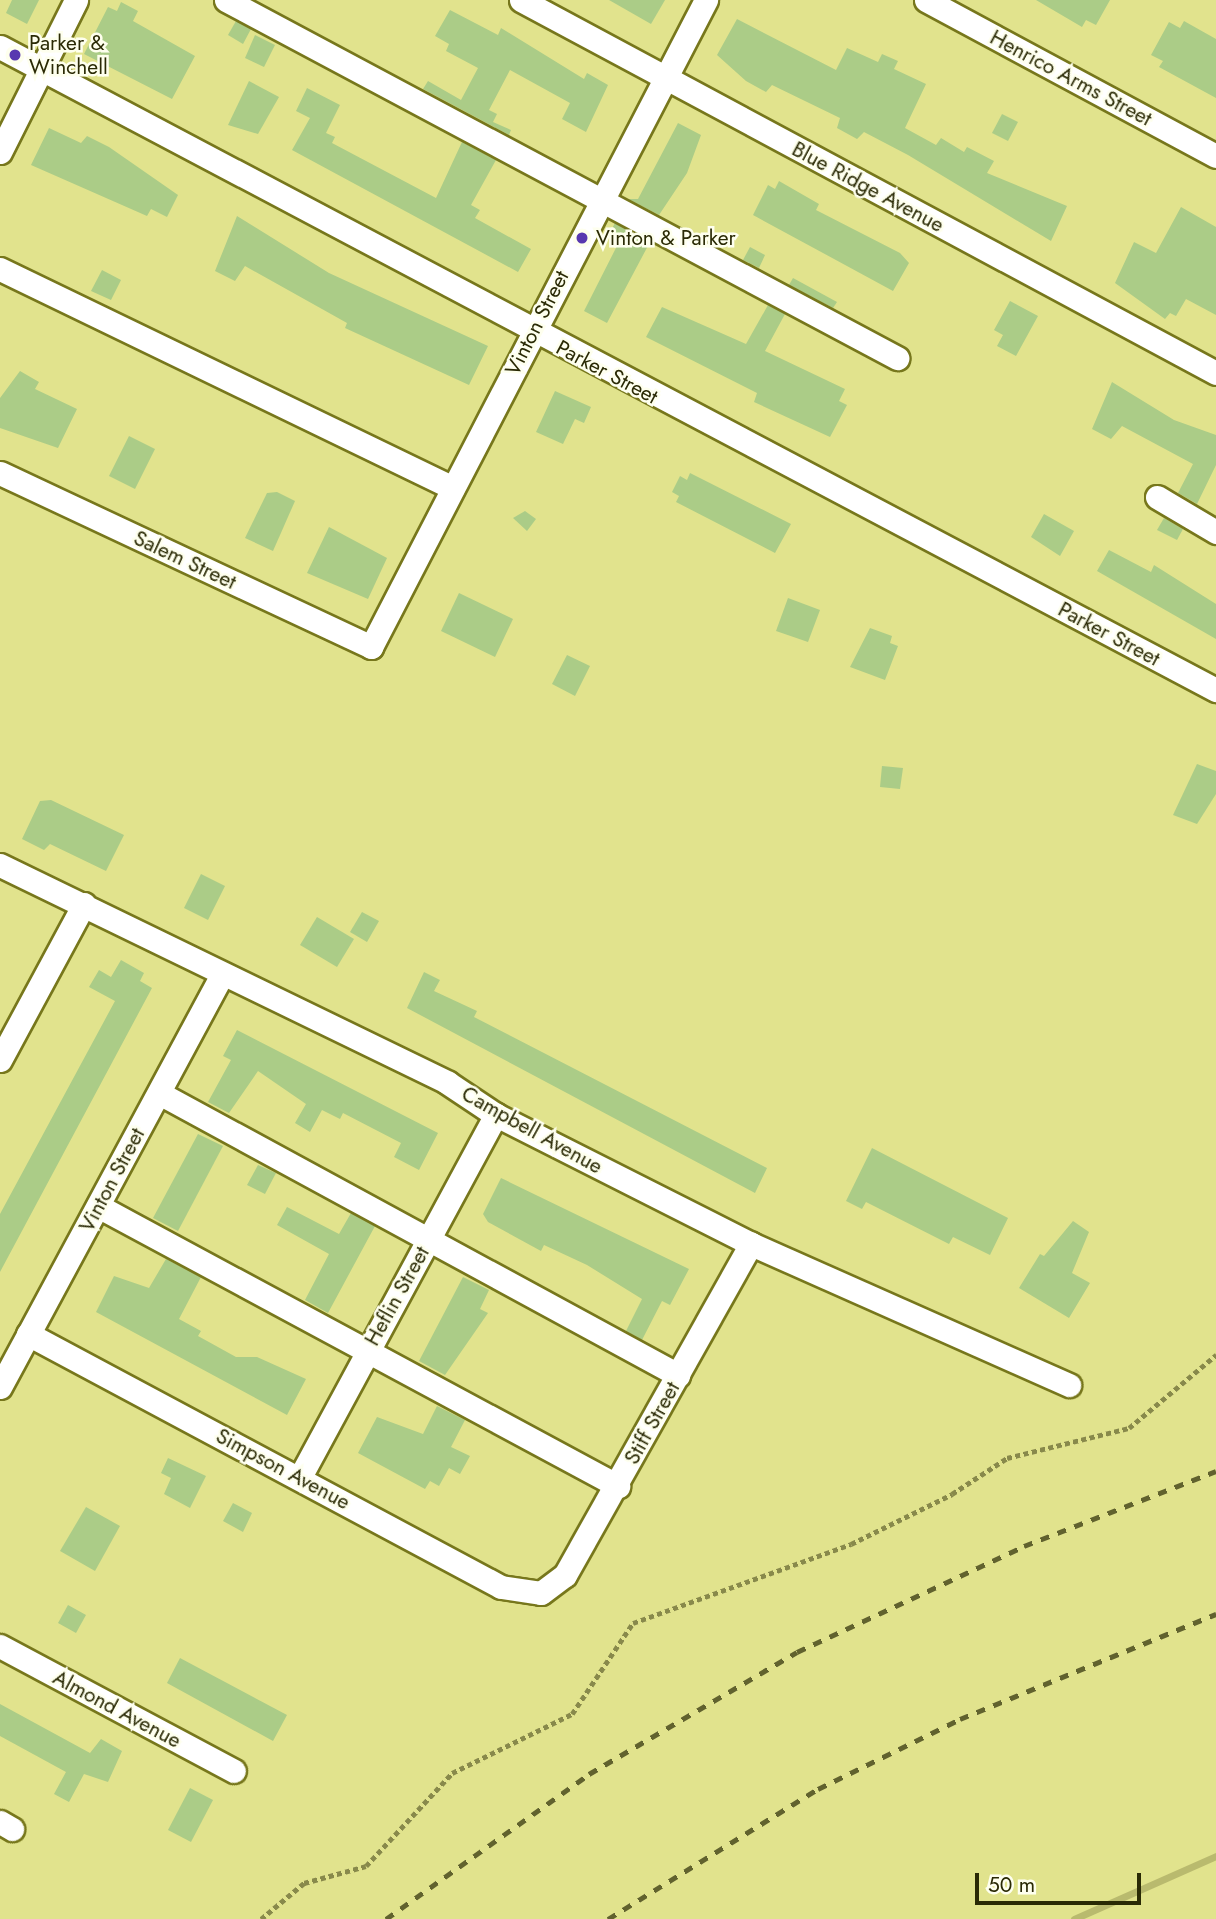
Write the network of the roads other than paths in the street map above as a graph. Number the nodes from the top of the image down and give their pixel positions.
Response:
1 (76, 0) edge
2 (226, 0) edge
3 (521, 0) edge
4 (706, 0) edge
5 (926, 0) edge
6 (0, 47) edge
7 (40, 68) junction
8 (666, 78) junction
9 (0, 152) edge
10 (1216, 156) edge
11 (598, 203) junction
12 (0, 269) edge
13 (532, 333) junction
14 (897, 358) dead end
15 (1216, 373) edge
16 (0, 473) edge
17 (453, 488) junction
18 (1157, 497) dead end
19 (1216, 532) edge
20 (371, 647) joint
21 (1216, 690) edge
22 (0, 865) edge
23 (84, 904) junction
24 (222, 974) junction
25 (0, 1060) edge
26 (159, 1093) junction
27 (496, 1115) junction
28 (98, 1206) junction
29 (428, 1241) junction
30 (751, 1244) junction
31 (29, 1334) junction
32 (367, 1349) junction
33 (678, 1375) junction
34 (1069, 1385) dead end
35 (0, 1387) edge
36 (300, 1477) junction
37 (618, 1486) junction
38 (541, 1593) joint
39 (0, 1646) edge
40 (234, 1772) dead end

1 - 7 street
2 - 11 street
3 - 8 street, Blue Ridge Avenue
4 - 8 street, Vinton Street
5 - 10 street, Henrico Arms Street
6 - 7 street, Parker Street
7 - 9 street
7 - 13 street, Parker Street
8 - 11 street, Vinton Street
8 - 15 street, Blue Ridge Avenue
11 - 13 street, Vinton Street
11 - 14 street
12 - 17 street
13 - 17 street, Vinton Street
13 - 21 street, Parker Street
16 - 20 street, Salem Street
17 - 20 street, Vinton Street
18 - 19 street
22 - 23 street, Campbell Avenue
23 - 24 street, Campbell Avenue
23 - 25 street
24 - 26 street, Vinton Street
24 - 27 street, Campbell Avenue
26 - 28 street, Vinton Street
26 - 29 street
27 - 29 street, Heflin Street
27 - 30 street, Campbell Avenue
28 - 31 street, Vinton Street
28 - 32 street
29 - 32 street, Heflin Street
29 - 33 street
30 - 33 street, Stiff Street
30 - 34 street, Campbell Avenue
31 - 35 street, Vinton Street
31 - 36 street, Simpson Avenue
32 - 36 street, Heflin Street
32 - 37 street
33 - 37 street, Stiff Street
36 - 38 street, Simpson Avenue
37 - 38 street, Stiff Street
39 - 40 street, Almond Avenue

